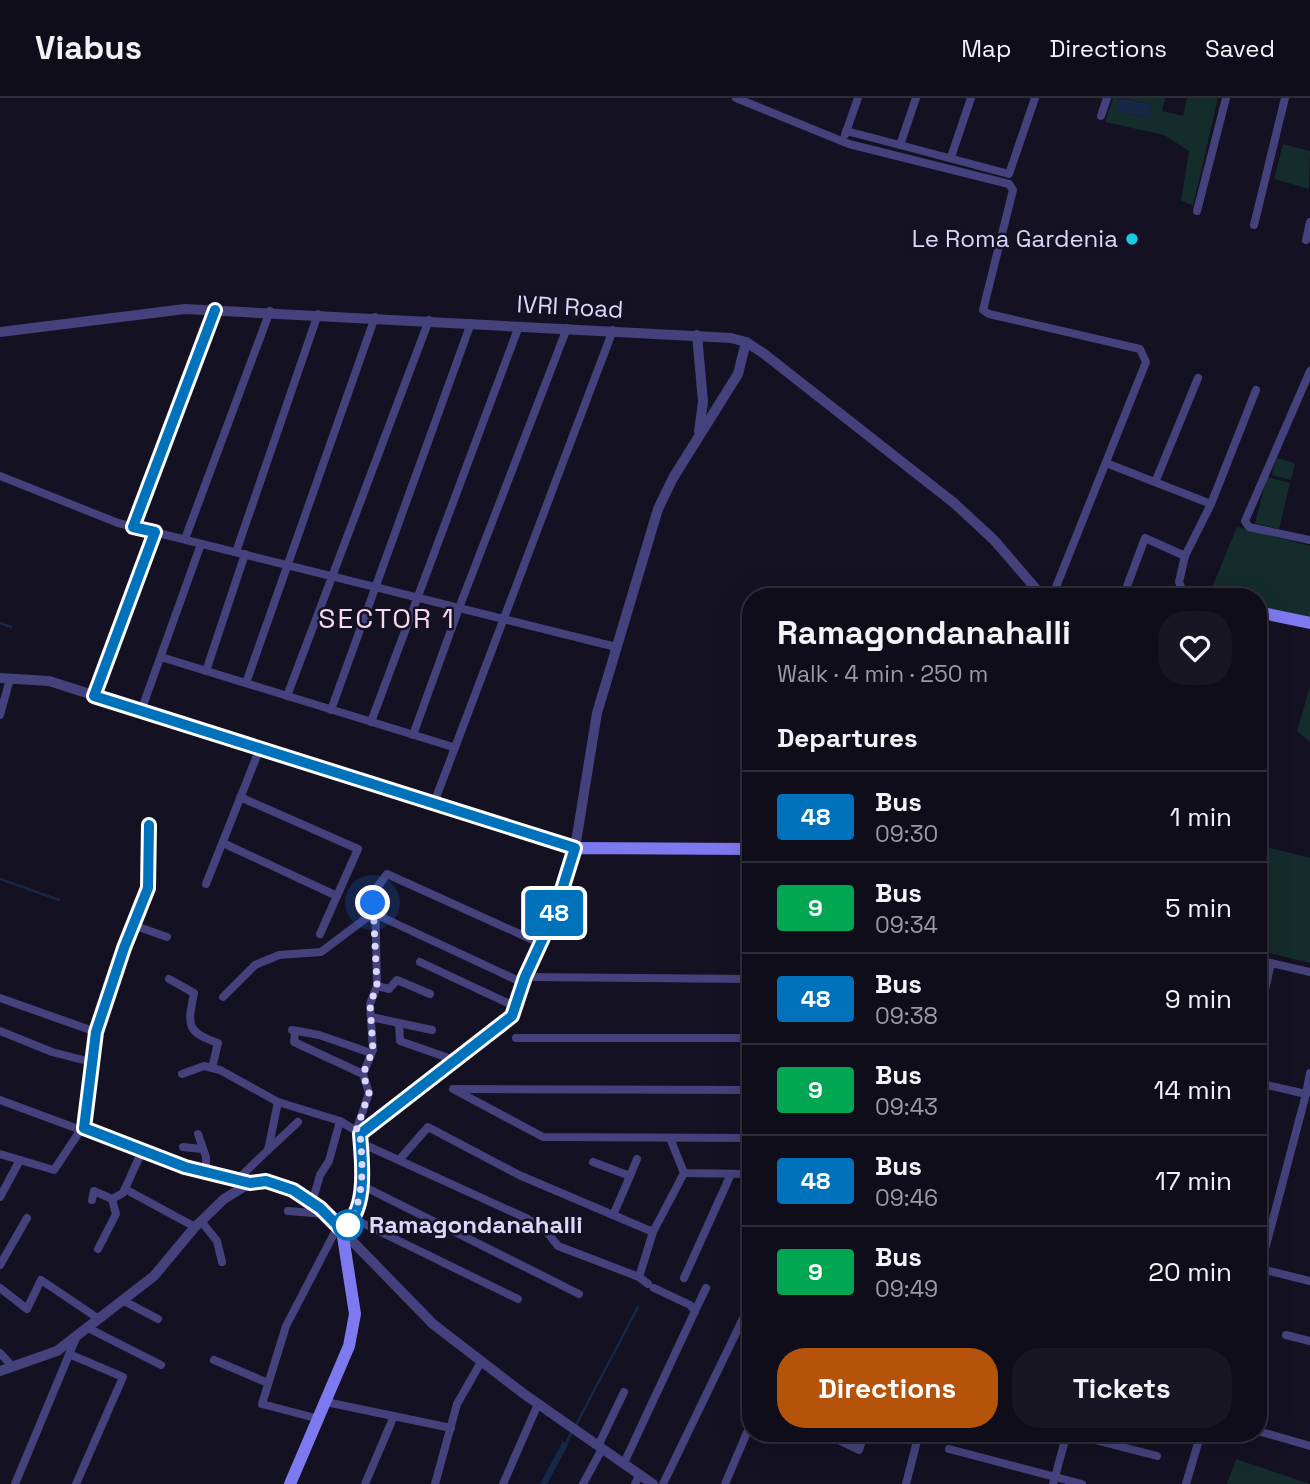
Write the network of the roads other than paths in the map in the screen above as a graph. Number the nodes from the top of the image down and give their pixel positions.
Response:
1 (736, 98) edge
2 (858, 98) edge
3 (916, 98) edge
4 (971, 98) edge
5 (1034, 98) edge
6 (1107, 98) edge
7 (1226, 98) edge
8 (1285, 98) edge
9 (1101, 116) dead end
10 (846, 131) junction
11 (843, 142) junction
12 (900, 145) junction
13 (951, 157) junction
14 (1197, 211) dead end
15 (1310, 222) edge
16 (1254, 225) dead end
17 (1306, 240) dead end
18 (215, 310) junction
19 (270, 312) junction
20 (318, 314) junction
21 (375, 317) junction
22 (429, 320) junction
23 (471, 323) junction
24 (519, 326) junction
25 (567, 328) junction
26 (613, 330) junction
27 (0, 331) edge
28 (697, 335) junction
29 (746, 342) junction
30 (1310, 371) edge
31 (1198, 378) dead end
32 (1256, 390) dead end
33 (703, 400) junction
34 (720, 402) junction
35 (698, 438) junction
36 (1106, 463) junction
37 (0, 476) edge
38 (1156, 480) junction
39 (1210, 504) junction
40 (133, 527) junction
41 (155, 532) junction
42 (185, 540) junction
43 (1310, 540) edge
44 (201, 544) junction
45 (236, 552) junction
46 (246, 555) junction
47 (1185, 556) junction
48 (288, 565) junction
49 (332, 576) junction
50 (374, 587) junction
51 (1035, 588) edge
52 (1056, 588) edge
53 (1126, 588) edge
54 (1181, 588) edge
55 (417, 597) junction
56 (459, 608) junction
57 (1267, 614) edge
58 (502, 618) junction
59 (1310, 623) edge
60 (615, 647) junction
61 (161, 657) junction
62 (206, 671) junction
63 (5, 679) edge
64 (246, 683) junction
65 (94, 696) junction
66 (287, 696) junction
67 (141, 710) junction
68 (331, 710) junction
69 (0, 715) edge
70 (371, 722) junction
71 (413, 735) junction
72 (453, 747) junction
73 (260, 748) junction
74 (240, 797) junction
75 (434, 803) junction
76 (149, 825) dead end
77 (223, 843) junction
78 (575, 848) junction
79 (742, 849) edge
80 (206, 884) dead end
81 (337, 896) junction
82 (373, 912) junction
83 (133, 925) junction
84 (320, 934) dead end
85 (167, 937) dead end
86 (542, 944) junction
87 (420, 962) dead end
88 (1267, 962) edge
89 (1271, 963) junction
90 (1310, 972) edge
91 (169, 979) dead end
92 (742, 979) edge
93 (524, 980) junction
94 (1267, 981) edge
95 (377, 986) junction
96 (430, 994) dead end
97 (223, 997) dead end
98 (0, 998) edge
99 (516, 1007) junction
100 (371, 1017) junction
101 (399, 1024) junction
102 (432, 1030) dead end
103 (0, 1031) edge
104 (96, 1032) junction
105 (516, 1038) dead end
106 (742, 1038) edge
107 (372, 1053) junction
108 (457, 1061) junction
109 (91, 1062) junction
110 (212, 1068) junction
111 (1310, 1073) edge
112 (182, 1074) dead end
113 (363, 1074) junction
114 (1267, 1085) edge
115 (742, 1090) edge
116 (1306, 1094) junction
117 (0, 1100) edge
118 (278, 1102) junction
119 (340, 1121) junction
120 (298, 1122) dead end
121 (83, 1127) junction
122 (198, 1134) dead end
123 (359, 1136) junction
124 (670, 1138) junction
125 (742, 1139) edge
126 (183, 1147) dead end
127 (202, 1149) junction
128 (268, 1150) junction
129 (142, 1151) junction
130 (0, 1154) edge
131 (637, 1159) dead end
132 (20, 1160) junction
133 (399, 1160) junction
134 (593, 1162) dead end
135 (206, 1173) junction
136 (684, 1173) junction
137 (731, 1174) junction
138 (742, 1174) edge
139 (630, 1176) junction
140 (237, 1180) junction
141 (250, 1183) junction
142 (361, 1185) junction
143 (125, 1189) junction
144 (0, 1197) edge
145 (111, 1199) junction
146 (92, 1200) dead end
147 (312, 1203) junction
148 (288, 1211) dead end
149 (614, 1213) junction
150 (326, 1214) junction
151 (27, 1218) dead end
152 (352, 1218) junction
153 (198, 1224) junction
154 (340, 1228) junction
155 (653, 1232) junction
156 (1267, 1243) edge
157 (98, 1249) dead end
158 (222, 1262) dead end
159 (0, 1265) edge
160 (1267, 1274) edge
161 (639, 1277) junction
162 (684, 1279) dead end
163 (1310, 1281) edge
164 (0, 1288) edge
165 (706, 1288) dead end
166 (579, 1294) dead end
167 (518, 1299) dead end
168 (122, 1300) junction
169 (695, 1311) junction
170 (99, 1319) junction
171 (158, 1319) dead end
172 (742, 1321) edge
173 (88, 1328) junction
174 (1286, 1335) dead end
175 (76, 1337) junction
176 (1310, 1341) edge
177 (0, 1353) edge
178 (69, 1354) junction
179 (214, 1360) dead end
180 (481, 1362) junction
181 (11, 1365) junction
182 (161, 1365) dead end
183 (0, 1371) edge
184 (268, 1383) junction
185 (624, 1392) dead end
186 (326, 1402) junction
187 (538, 1404) junction
188 (394, 1416) junction
189 (319, 1419) junction
190 (451, 1428) junction
191 (1267, 1434) edge
192 (743, 1442) edge
193 (843, 1442) edge
194 (861, 1442) edge
195 (917, 1442) edge
196 (1065, 1442) edge
197 (1102, 1442) edge
198 (1198, 1442) edge
199 (1310, 1446) edge
200 (600, 1447) junction
201 (949, 1449) dead end
202 (1157, 1456) dead end
203 (624, 1463) junction
204 (637, 1479) edge
205 (1054, 1480) edge
206 (15, 1484) edge
207 (76, 1484) edge
208 (290, 1484) edge
209 (365, 1484) edge
210 (435, 1484) edge
211 (503, 1484) edge
212 (583, 1484) edge
213 (653, 1484) edge
214 (663, 1484) edge
215 (724, 1484) edge
216 (906, 1484) edge
217 (1082, 1484) edge
218 (1186, 1484) edge

1 - 11 street
2 - 10 street
3 - 12 street
4 - 13 street
5 - 13 street
6 - 9 street
7 - 14 street
8 - 16 street
10 - 11 street
10 - 12 street
11 - 36 street
12 - 13 street
15 - 17 street
18 - 19 street, IVRI Road
18 - 27 street, IVRI Road
18 - 40 street
19 - 20 street, IVRI Road
19 - 42 street
20 - 21 street, IVRI Road
20 - 45 street
21 - 22 street, IVRI Road
21 - 48 street
22 - 23 street, IVRI Road
22 - 49 street
23 - 24 street, IVRI Road
23 - 50 street
24 - 25 street, IVRI Road
24 - 55 street
25 - 26 street, IVRI Road
25 - 56 street
26 - 28 street, IVRI Road
26 - 58 street
28 - 29 street, IVRI Road
28 - 33 street
29 - 34 street
29 - 51 street, IVRI Road
30 - 43 street
31 - 38 street
32 - 39 street
33 - 34 street
33 - 35 street
34 - 35 street
35 - 60 street
36 - 38 street
36 - 52 street
37 - 40 street
38 - 39 street
39 - 47 street
40 - 41 street
41 - 42 street
41 - 65 street
42 - 44 street
44 - 45 street
44 - 61 street
45 - 46 street
46 - 48 street
46 - 62 street
47 - 53 street
47 - 54 street
48 - 49 street
48 - 64 street
49 - 50 street
49 - 66 street
50 - 55 street
50 - 68 street
55 - 56 street
55 - 70 street
56 - 58 street
56 - 71 street
57 - 59 main road
58 - 60 street
58 - 72 street
60 - 78 street
61 - 62 street
61 - 67 street
62 - 64 street
63 - 65 street
63 - 69 street
64 - 66 street
65 - 67 street
66 - 68 street
67 - 73 street
68 - 70 street
70 - 71 street
71 - 72 street
72 - 75 street
73 - 74 street
73 - 75 street
74 - 77 street
74 - 81 street
75 - 78 street
76 - 83 street
77 - 80 street
77 - 81 street
78 - 79 main road
78 - 86 main road
81 - 84 street
82 - 86 street
82 - 93 street
82 - 95 street
82 - 97 street
83 - 85 street
83 - 104 street
86 - 93 main road
87 - 99 street
88 - 89 street
89 - 90 street
89 - 94 street
91 - 110 street
92 - 93 street
93 - 99 main road
95 - 96 street
95 - 100 street
98 - 104 street
99 - 108 main road
100 - 101 street
100 - 107 street
101 - 102 street
101 - 108 street
103 - 109 street
104 - 109 street
105 - 106 street
107 - 113 street
107 - 113 street
108 - 123 main road
109 - 121 street
110 - 112 street
110 - 118 street
111 - 116 street
113 - 123 street
114 - 116 street
115 - 124 street
116 - 156 street
117 - 121 street
118 - 119 street
118 - 128 street
119 - 123 street
119 - 147 street
120 - 128 street
121 - 129 street
121 - 132 street
122 - 127 street
123 - 133 street
123 - 142 main road
124 - 125 street
124 - 136 street
126 - 127 street
127 - 135 street
128 - 140 street
129 - 135 street
129 - 143 street
130 - 132 street
131 - 139 street
132 - 144 street
133 - 149 street
133 - 161 street
134 - 139 street
135 - 140 street
136 - 137 street
136 - 155 street
137 - 138 street
137 - 162 street
139 - 149 street
140 - 141 street
141 - 147 street
141 - 153 street
142 - 152 main road
142 - 166 street
143 - 145 street
143 - 153 street
145 - 146 street
145 - 157 street
147 - 150 street
148 - 150 street
149 - 155 street
150 - 154 street
151 - 159 street
152 - 154 main road
152 - 167 street
153 - 158 street
153 - 168 street
154 - 180 street
154 - 184 street
154 - 186 main road
155 - 161 street
160 - 163 street
161 - 169 street
164 - 170 street
165 - 169 street
168 - 170 street
168 - 171 street
169 - 203 street
170 - 173 street
172 - 214 street
173 - 175 street
173 - 182 street
174 - 176 street
175 - 178 street
175 - 181 street
177 - 181 street
178 - 206 street
178 - 207 street
179 - 184 street
180 - 187 street
180 - 190 street
181 - 183 street
184 - 189 street
185 - 200 street
186 - 188 street
186 - 189 main road
187 - 200 street
187 - 211 street
188 - 190 street
188 - 209 street
189 - 208 main road
190 - 210 street
191 - 199 street
192 - 215 street
193 - 194 street
195 - 216 street
196 - 205 street
197 - 202 street
198 - 218 street
200 - 203 street
200 - 212 street
201 - 205 street
203 - 204 street
204 - 213 street
205 - 217 street

